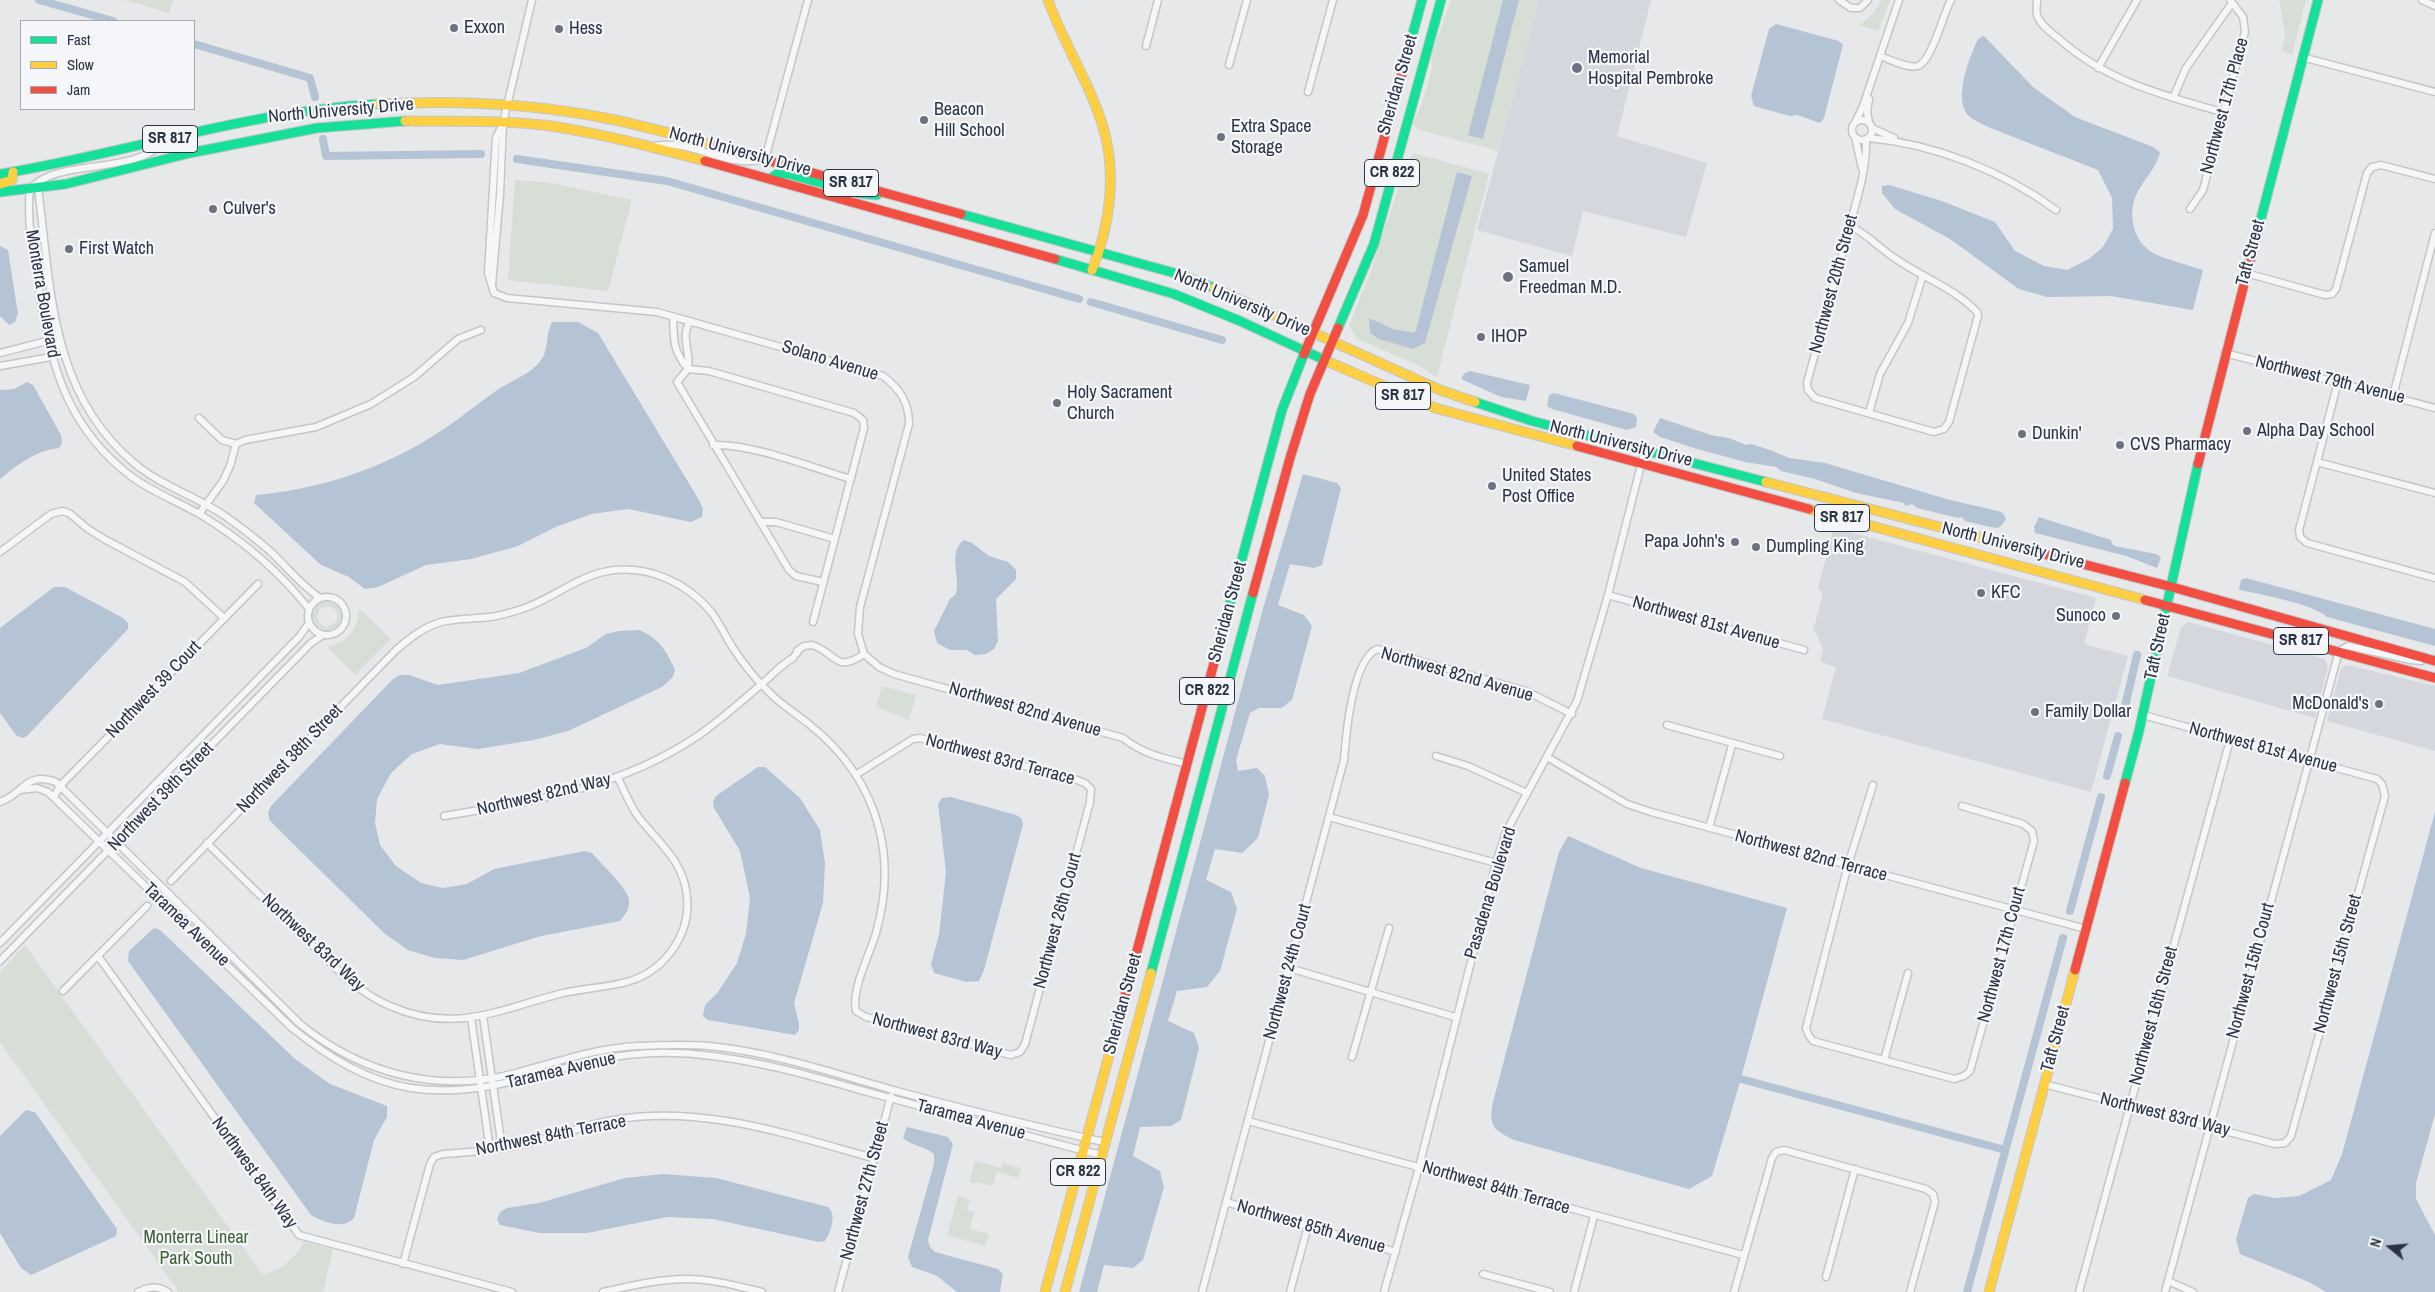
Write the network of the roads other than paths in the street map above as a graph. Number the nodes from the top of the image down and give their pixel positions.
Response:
1 (532, 0) edge
2 (808, 0) edge
3 (1048, 0) edge
4 (1158, 0) edge
5 (1247, 0) edge
6 (1333, 0) edge
7 (1422, 0) edge
8 (1442, 0) edge
9 (1839, 0) edge
10 (1868, 0) edge
11 (1899, 0) edge
12 (1951, 0) edge
13 (2044, 0) edge
14 (2137, 0) edge
15 (2318, 0) edge
16 (2422, 0) edge
17 (2037, 2) edge
18 (2231, 2) edge
19 (2435, 6) edge
20 (1146, 46) dead end
21 (1880, 56) junction
22 (2302, 57) junction
23 (1229, 65) dead end
24 (2098, 68) junction
25 (1871, 80) junction
26 (1308, 92) dead end
27 (2435, 92) edge
28 (2173, 98) junction
29 (506, 106) junction
30 (2225, 113) junction
31 (1856, 121) junction
32 (503, 123) junction
33 (1871, 125) junction
34 (1854, 137) junction
35 (1867, 139) junction
36 (164, 141) junction
37 (1906, 144) junction
38 (652, 146) junction
39 (765, 159) junction
40 (1863, 171) junction
41 (13, 172) junction
42 (0, 174) edge
43 (770, 179) junction
44 (2435, 179) edge
45 (0, 184) edge
46 (34, 188) junction
47 (0, 192) edge
48 (888, 193) junction
49 (2190, 209) dead end
50 (2056, 210) dead end
51 (1850, 226) junction
52 (2435, 233) edge
53 (1101, 252) junction
54 (1092, 270) junction
55 (2246, 272) junction
56 (1923, 275) junction
57 (674, 316) junction
58 (690, 321) junction
59 (481, 330) dead end
60 (1313, 333) junction
61 (47, 341) junction
62 (686, 342) junction
63 (1333, 342) junction
64 (60, 345) junction
65 (675, 346) junction
66 (16, 349) junction
67 (1304, 352) junction
68 (0, 353) edge
69 (2225, 353) junction
70 (51, 357) junction
71 (1324, 361) junction
72 (19, 363) junction
73 (0, 366) edge
74 (688, 369) junction
75 (2338, 382) junction
76 (2393, 396) junction
77 (2435, 408) edge
78 (1869, 414) junction
79 (199, 418) dead end
80 (236, 444) junction
81 (713, 445) junction
82 (1645, 449) junction
83 (131, 460) junction
84 (2317, 462) junction
85 (1641, 464) junction
86 (124, 470) junction
87 (851, 479) junction
88 (2435, 493) edge
89 (205, 504) junction
90 (199, 514) junction
91 (760, 522) junction
92 (835, 539) junction
93 (0, 552) edge
94 (2435, 578) edge
95 (823, 582) junction
96 (258, 584) dead end
97 (2172, 587) junction
98 (1608, 595) junction
99 (320, 598) junction
100 (2167, 605) junction
101 (309, 609) junction
102 (224, 618) junction
103 (813, 622) dead end
104 (309, 623) junction
105 (323, 636) junction
106 (1804, 650) dead end
107 (2340, 651) junction
108 (1370, 653) joint
109 (864, 654) junction
110 (2435, 661) edge
111 (2435, 678) edge
112 (761, 684) junction
113 (1572, 714) junction
114 (2143, 715) junction
115 (1667, 726) dead end
116 (2230, 740) junction
117 (1732, 745) junction
118 (1436, 756) dead end
119 (1780, 756) dead end
120 (1547, 757) junction
121 (2309, 761) junction
122 (1187, 764) junction
123 (857, 774) junction
124 (618, 778) junction
125 (2382, 784) joint
126 (1873, 785) dead end
127 (60, 786) junction
128 (1091, 789) joint
129 (17, 791) junction
130 (1527, 793) junction
131 (54, 798) junction
132 (0, 802) edge
133 (1962, 806) dead end
134 (444, 816) dead end
135 (1329, 817) junction
136 (1709, 828) junction
137 (108, 834) junction
138 (99, 842) junction
139 (116, 844) junction
140 (207, 844) junction
141 (109, 850) junction
142 (1496, 863) junction
143 (1848, 865) junction
144 (171, 881) dead end
145 (147, 906) dead end
146 (2014, 911) junction
147 (1389, 928) dead end
148 (2086, 929) junction
149 (0, 943) edge
150 (98, 956) junction
151 (0, 962) edge
152 (1289, 968) junction
153 (1908, 973) dead end
154 (63, 991) dead end
155 (1371, 993) junction
156 (483, 1016) junction
157 (471, 1018) junction
158 (1455, 1018) junction
159 (1020, 1052) joint
160 (1352, 1057) dead end
161 (1884, 1060) junction
162 (492, 1077) junction
163 (480, 1078) junction
164 (2044, 1084) junction
165 (493, 1086) junction
166 (482, 1088) junction
167 (892, 1090) junction
168 (890, 1098) junction
169 (2129, 1106) junction
170 (1248, 1121) junction
171 (2209, 1126) junction
172 (1087, 1138) junction
173 (1104, 1142) junction
174 (2285, 1143) joint
175 (502, 1148) junction
176 (490, 1150) junction
177 (1083, 1151) junction
178 (1101, 1155) junction
179 (873, 1158) junction
180 (1419, 1166) junction
181 (1854, 1169) junction
182 (1226, 1202) junction
183 (1594, 1216) junction
184 (1308, 1226) junction
185 (1396, 1252) junction
186 (1744, 1255) junction
187 (403, 1264) junction
188 (1483, 1274) dead end
189 (1826, 1277) dead end
190 (2168, 1281) junction
191 (138, 1292) edge
192 (168, 1292) edge
193 (512, 1292) edge
194 (603, 1292) edge
195 (762, 1292) edge
196 (838, 1292) edge
197 (1045, 1292) edge
198 (1065, 1292) edge
199 (1202, 1292) edge
200 (1290, 1292) edge
201 (1384, 1292) edge
202 (1550, 1292) edge
203 (1574, 1292) edge
204 (1734, 1292) edge
205 (1910, 1292) edge
206 (1989, 1292) edge
207 (2079, 1292) edge
208 (2165, 1292) edge
209 (2193, 1292) edge

1 - 29 street, Solano Avenue
2 - 39 street
3 - 53 main road
4 - 20 street
5 - 23 street
6 - 26 street
7 - 60 main road, Sheridan Street / CR 822
8 - 63 main road, Sheridan Street / CR 822
9 - 10 street
11 - 21 street
12 - 21 street
13 - 17 street
14 - 24 street
15 - 22 main road, Taft Street
16 - 19 street
17 - 24 street
18 - 28 street
18 - 30 street, Northwest 17th Place
21 - 25 street
22 - 27 street
22 - 55 main road, Taft Street
24 - 28 street
25 - 31 street
25 - 33 street
28 - 30 street
29 - 32 street, Solano Avenue
29 - 36 main road, North University Drive / SR 817
29 - 39 main road, North University Drive / SR 817
30 - 49 street, Northwest 17th Place
31 - 33 street
31 - 34 street
32 - 38 main road, North University Drive / SR 817
32 - 46 main road, North University Drive / SR 817
32 - 57 street, Solano Avenue
33 - 35 street
33 - 37 street
34 - 35 street
34 - 40 street, Northwest 20th Street
35 - 37 street
35 - 40 street, Northwest 20th Street
36 - 41 main road, North University Drive / SR 817
36 - 46 street
37 - 50 street
38 - 39 street
38 - 43 main road, North University Drive / SR 817
39 - 48 main road, North University Drive / SR 817
40 - 51 street, Northwest 20th Street
41 - 42 main road, North University Drive / SR 817
41 - 45 main road
43 - 48 main road
43 - 54 main road, North University Drive / SR 817
44 - 55 street
46 - 47 main road, North University Drive / SR 817
46 - 61 street, Monterra Boulevard
46 - 64 street, Monterra Boulevard
48 - 53 main road, North University Drive / SR 817
51 - 56 street
51 - 78 street, Northwest 20th Street
52 - 76 street
53 - 54 main road
53 - 60 main road, North University Drive / SR 817
54 - 67 main road, North University Drive / SR 817
55 - 69 main road, Taft Street
56 - 78 street
56 - 78 street
57 - 58 street, Solano Avenue
57 - 65 street
58 - 62 street
58 - 109 street, Solano Avenue
59 - 80 street
60 - 63 main road, North University Drive / SR 817
60 - 67 main road, Sheridan Street / CR 822
61 - 64 street
61 - 66 street
61 - 70 street, Monterra Boulevard
62 - 65 street
62 - 74 street
63 - 71 main road, Sheridan Street / CR 822
63 - 82 main road, North University Drive / SR 817
64 - 70 street
64 - 83 street, Monterra Boulevard
65 - 74 street
66 - 68 street
66 - 72 street
67 - 71 main road, North University Drive / SR 817
67 - 122 main road, Sheridan Street / CR 822
69 - 75 street, Northwest 79th Avenue
69 - 97 main road, Taft Street
70 - 72 street
70 - 86 street, Monterra Boulevard
71 - 85 main road, North University Drive / SR 817
71 - 173 main road, Sheridan Street / CR 822
72 - 73 street
74 - 81 street
74 - 87 street
75 - 76 street, Northwest 79th Avenue
75 - 84 street
76 - 77 street, Northwest 79th Avenue
79 - 80 street
80 - 89 street
81 - 87 street
81 - 91 street
82 - 85 street, Pasadena Boulevard
82 - 97 main road, North University Drive / SR 817
83 - 86 street
83 - 89 street, Monterra Boulevard
84 - 88 street
84 - 94 street
85 - 98 street, Pasadena Boulevard
85 - 100 main road, North University Drive / SR 817
86 - 90 street, Monterra Boulevard
87 - 92 street
89 - 90 street
89 - 99 street, Monterra Boulevard
90 - 101 street, Monterra Boulevard
91 - 92 street
91 - 95 street
92 - 95 street
93 - 102 street
95 - 103 street
96 - 102 street, Northwest 39 Court
97 - 100 main road, Taft Street
97 - 110 main road, North University Drive / SR 817
98 - 106 street, Northwest 81st Avenue
98 - 113 street, Pasadena Boulevard
99 - 101 street
99 - 105 street
100 - 107 main road, North University Drive / SR 817
100 - 114 main road, Taft Street
101 - 104 street
102 - 127 street, Northwest 39 Court
104 - 105 street
104 - 137 street, Northwest 39th Street
105 - 139 street, Northwest 39th Street
107 - 110 street, North University Drive
107 - 111 main road, North University Drive / SR 817
107 - 121 street, Northwest 15th Court
108 - 113 street, Northwest 82nd Avenue
108 - 135 street, Northwest 24th Court
109 - 112 street, Northwest 82nd Way
109 - 122 street, Northwest 82nd Avenue
112 - 123 street
112 - 124 street, Northwest 82nd Way
112 - 140 street, Northwest 38th Street
113 - 120 street, Pasadena Boulevard
114 - 116 street, Northwest 81st Avenue
114 - 148 main road, Taft Street
115 - 117 street
116 - 121 street, Northwest 81st Avenue
116 - 169 street, Northwest 16th Street
117 - 119 street
117 - 136 street
118 - 130 street
120 - 130 street, Pasadena Boulevard
120 - 136 street, Northwest 82nd Terrace
121 - 125 street, Northwest 81st Avenue
121 - 171 street, Northwest 15th Court
122 - 172 main road, Sheridan Street / CR 822
123 - 128 street, Northwest 83rd Terrace
123 - 159 street, Northwest 83rd Way
124 - 134 street, Northwest 82nd Way
124 - 156 street, Northwest 83rd Way
125 - 174 street, Northwest 15th Street
126 - 143 street
127 - 129 street
127 - 131 street, Northwest 39 Court
127 - 137 street, Taramea Avenue
128 - 159 street, Northwest 26th Court
129 - 131 street
129 - 132 street
130 - 142 street, Pasadena Boulevard
131 - 138 street, Taramea Avenue
133 - 146 street, Northwest 17th Court
135 - 142 street
135 - 152 street, Northwest 24th Court
136 - 143 street, Northwest 82nd Terrace
137 - 138 street, Northwest 39th Street
137 - 139 street, Taramea Avenue
138 - 141 street, Taramea Avenue
138 - 149 street, Northwest 39th Street
139 - 141 street, Northwest 39th Street
139 - 163 street, Taramea Avenue
140 - 144 street, Northwest 38th Street
140 - 157 street, Northwest 83rd Way
141 - 151 street, Northwest 39th Street
141 - 166 street, Taramea Avenue
142 - 158 street, Pasadena Boulevard
143 - 146 street, Northwest 82nd Terrace
143 - 161 street
145 - 150 street
146 - 148 street, Northwest 82nd Terrace
146 - 161 street, Northwest 17th Court
147 - 155 street
148 - 164 main road, Taft Street
150 - 154 street
150 - 187 street, Northwest 84th Way
152 - 155 street
152 - 170 street, Northwest 24th Court
153 - 161 street
155 - 158 street
155 - 160 street
156 - 157 street, Northwest 83rd Way
156 - 162 street
157 - 163 street
158 - 180 street, Pasadena Boulevard
162 - 163 street, Taramea Avenue
162 - 165 street
162 - 167 street, Taramea Avenue
163 - 166 street
164 - 169 street, Northwest 83rd Way
164 - 206 main road, Taft Street
165 - 166 street, Taramea Avenue
165 - 168 street, Taramea Avenue
165 - 175 street
166 - 176 street
167 - 168 street, Northwest 27th Street
167 - 172 street, Taramea Avenue
168 - 177 street, Taramea Avenue
168 - 179 street, Northwest 27th Street
169 - 171 street, Northwest 83rd Way
169 - 207 street, Northwest 16th Street
170 - 180 street, Northwest 84th Terrace
170 - 182 street, Northwest 24th Court
171 - 174 street, Northwest 83rd Way
171 - 190 street, Northwest 15th Court
172 - 173 street, Taramea Avenue
172 - 177 main road, Sheridan Street / CR 822
173 - 178 main road, Sheridan Street / CR 822
175 - 176 street, Northwest 84th Terrace
175 - 179 street, Northwest 84th Terrace
176 - 187 street, Northwest 84th Terrace
177 - 178 street, Taramea Avenue
177 - 197 main road, Sheridan Street / CR 822
178 - 198 main road, Sheridan Street / CR 822
179 - 196 street, Northwest 27th Street
180 - 183 street, Northwest 84th Terrace
180 - 185 street, Pasadena Boulevard
181 - 186 street
181 - 189 street
181 - 205 street
182 - 184 street, Northwest 85th Avenue
182 - 199 street, Northwest 24th Court
183 - 186 street, Northwest 84th Terrace
183 - 203 street
184 - 185 street, Northwest 85th Avenue
184 - 200 street
185 - 201 street, Pasadena Boulevard
186 - 204 street
187 - 193 street, Northwest 84th Way
188 - 202 street
190 - 208 street, Northwest 15th Court
190 - 209 street
191 - 192 street
194 - 195 street

